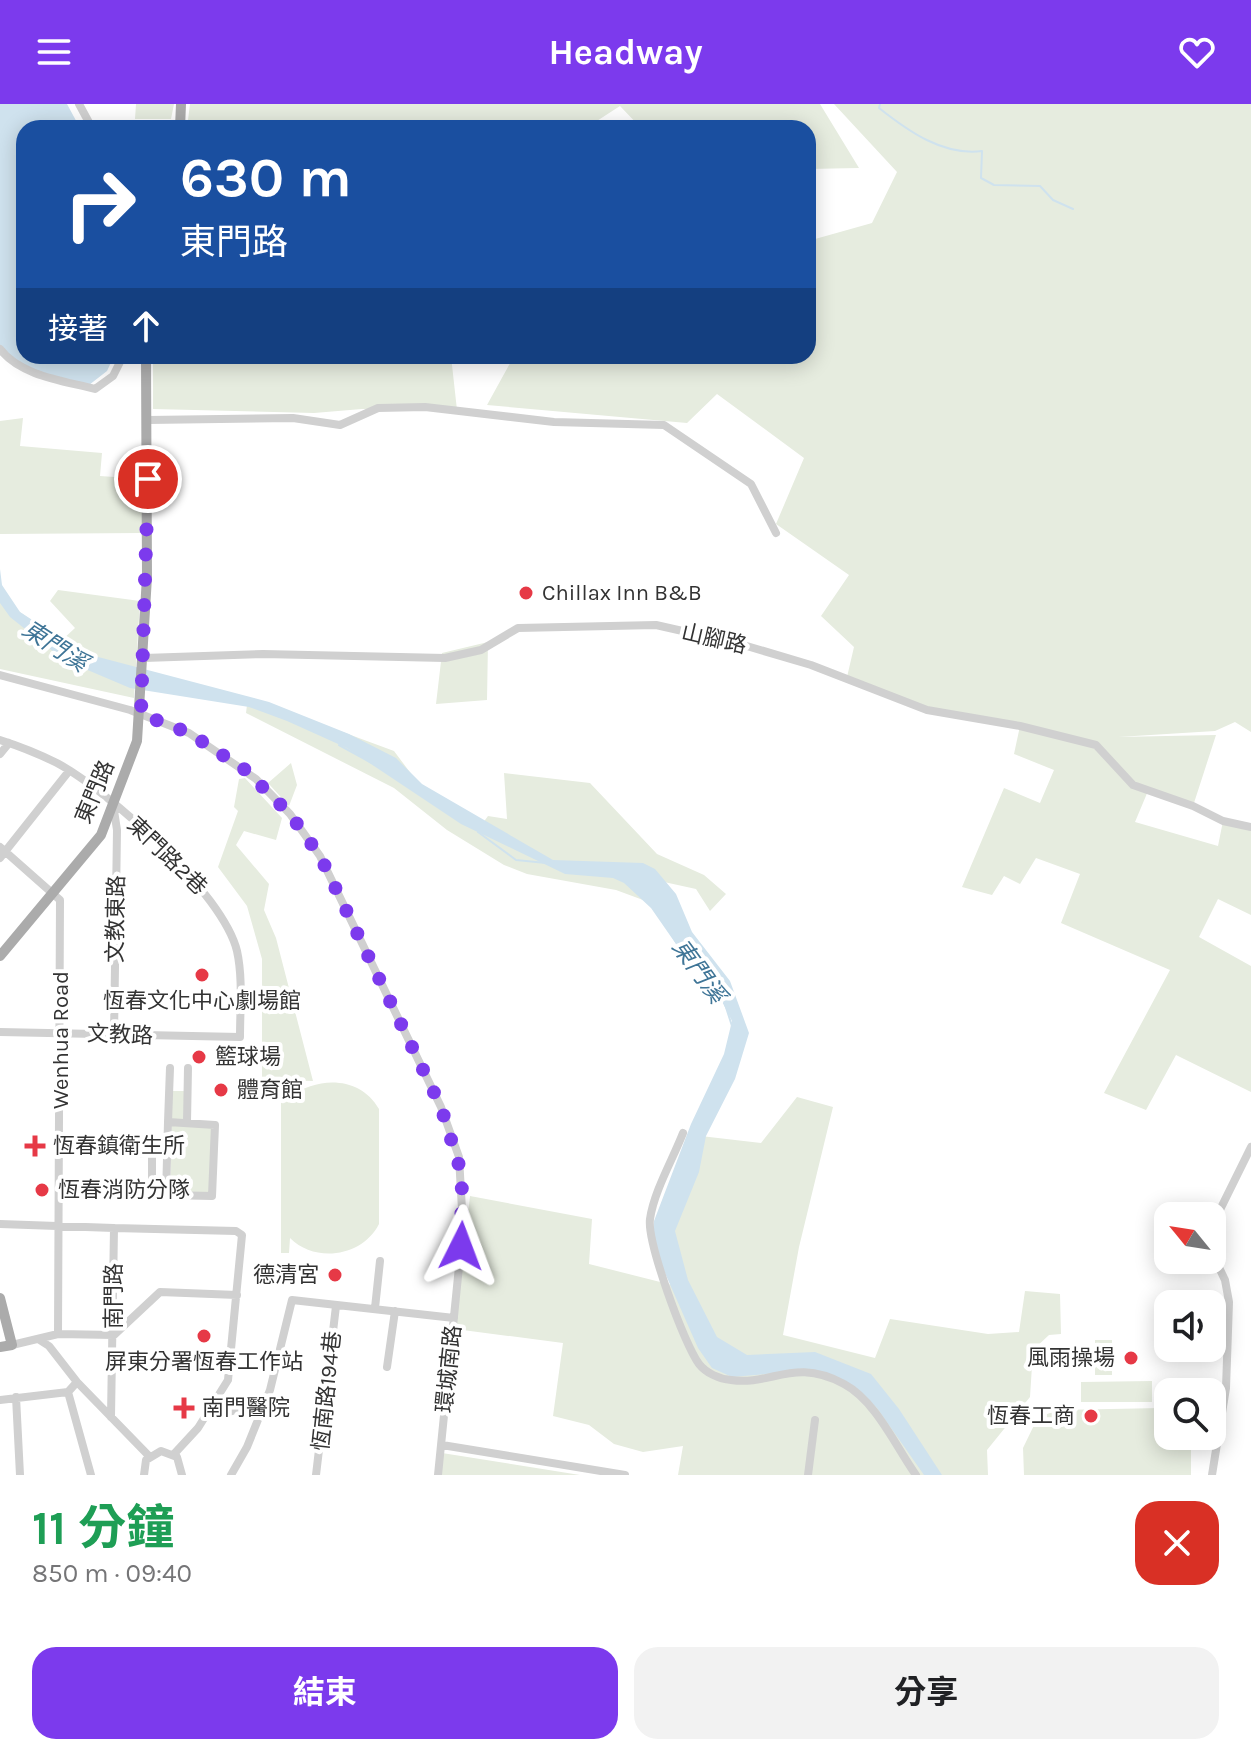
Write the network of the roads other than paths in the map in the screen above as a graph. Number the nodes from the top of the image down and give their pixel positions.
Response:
1 (0, 349) edge
2 (16, 364) edge
3 (16, 364) edge
4 (119, 364) edge
5 (143, 364) edge
6 (148, 420) junction
7 (776, 533) dead end
8 (144, 661) junction
9 (0, 675) edge
10 (141, 714) junction
11 (5, 741) edge
12 (0, 754) edge
13 (69, 771) junction
14 (113, 803) junction
15 (1251, 827) edge
16 (2, 852) edge
17 (54, 892) junction
18 (0, 956) edge
19 (0, 1032) edge
20 (61, 1033) junction
21 (114, 1035) junction
22 (240, 1037) joint
23 (170, 1068) dead end
24 (188, 1068) dead end
25 (169, 1089) junction
26 (187, 1089) junction
27 (168, 1122) junction
28 (187, 1122) junction
29 (683, 1133) dead end
30 (1251, 1147) edge
31 (166, 1152) junction
32 (152, 1153) junction
33 (128, 1154) dead end
34 (164, 1184) junction
35 (1224, 1202) edge
36 (0, 1224) edge
37 (61, 1226) junction
38 (114, 1228) junction
39 (380, 1261) dead end
40 (1222, 1274) edge
41 (237, 1295) junction
42 (0, 1298) edge
43 (336, 1306) junction
44 (375, 1308) junction
45 (395, 1311) junction
46 (454, 1318) junction
47 (58, 1334) junction
48 (114, 1335) junction
49 (38, 1339) junction
50 (12, 1345) junction
51 (0, 1347) edge
52 (387, 1367) dead end
53 (77, 1382) junction
54 (68, 1392) junction
55 (16, 1397) junction
56 (0, 1400) edge
57 (209, 1411) junction
58 (261, 1413) junction
59 (111, 1417) junction
60 (815, 1420) dead end
61 (442, 1445) junction
62 (174, 1454) junction
63 (149, 1456) junction
64 (20, 1475) edge
65 (91, 1475) edge
66 (144, 1475) edge
67 (182, 1475) edge
68 (231, 1475) edge
69 (316, 1475) edge
70 (438, 1475) edge
71 (625, 1475) edge
72 (808, 1475) edge
73 (916, 1475) edge
74 (1212, 1475) edge

1 - 3 street
2 - 4 street
5 - 6 main road, 東門路
6 - 7 street
6 - 8 main road, 東門路
8 - 10 main road, 東門路
8 - 15 street, 山腳路
9 - 10 street, 環城南路
10 - 14 main road, 東門路
10 - 46 street, 環城南路
11 - 12 street
11 - 13 street, 東門路2巷
13 - 14 street, 東門路2巷
13 - 16 street
14 - 17 main road, 東門路
14 - 21 street, 文教東路
14 - 22 street, 東門路2巷
16 - 17 street
17 - 18 main road, 東門路
17 - 20 street, Wenhua Road
19 - 20 street, 文教路
20 - 21 street, 文教路
20 - 37 street, Wenhua Road
21 - 22 street, 文教路
23 - 25 street
24 - 26 street
25 - 26 street
25 - 27 street
26 - 28 street
27 - 28 street
27 - 31 street
28 - 34 street
29 - 73 street
30 - 35 street
31 - 32 street
31 - 34 street
32 - 33 street
32 - 34 street
36 - 37 street
37 - 38 street
37 - 47 street, Wenhua Road
38 - 41 street
38 - 48 street, 南門路
39 - 44 street
40 - 74 street
41 - 48 street
41 - 57 street
42 - 50 main road
43 - 44 street, 恆南路194巷
43 - 58 street, 恆南路194巷
43 - 69 street, 恆南路194巷
44 - 45 street, 恆南路194巷
45 - 46 street, 恆南路194巷
45 - 52 street
46 - 61 street, 環城南路
47 - 48 street
47 - 49 street
48 - 59 street, 南門路
49 - 50 street
49 - 53 street
50 - 51 main road
53 - 54 street
53 - 59 street
54 - 55 street
54 - 65 street
55 - 56 street
55 - 64 street
57 - 58 street
57 - 62 street
58 - 68 street
59 - 63 street
60 - 72 street
61 - 70 street, 環城南路
61 - 71 street
62 - 63 street
62 - 67 street
63 - 66 street

